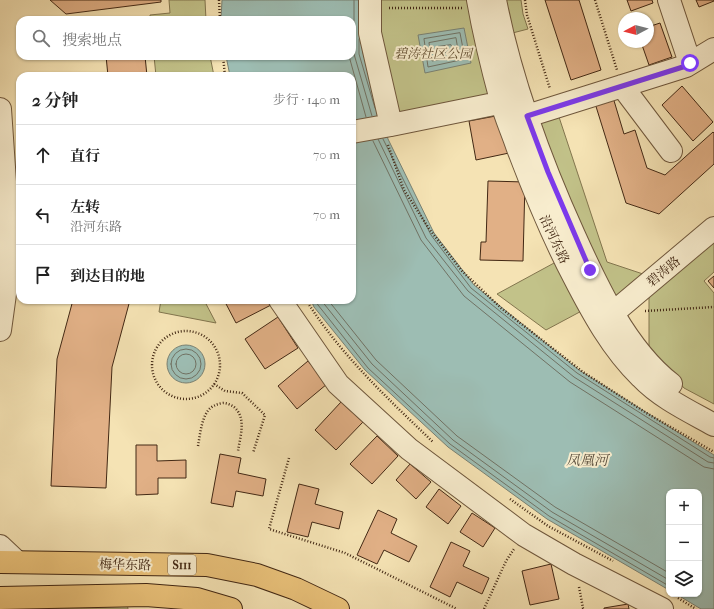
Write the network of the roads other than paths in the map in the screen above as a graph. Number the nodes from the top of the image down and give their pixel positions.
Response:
1 (669, 0) edge
2 (484, 2) edge
3 (370, 4) edge
4 (714, 49) edge
5 (690, 63) junction
6 (622, 86) junction
7 (510, 99) junction
8 (0, 110) edge
9 (527, 116) junction
10 (384, 127) junction
11 (356, 131) edge
12 (671, 151) dead end
13 (714, 228) edge
14 (9, 246) edge
15 (283, 304) edge
16 (613, 313) junction
17 (0, 330) edge
18 (714, 411) edge
19 (714, 425) edge
20 (0, 546) edge
21 (8, 562) edge
22 (0, 598) edge
23 (146, 602) edge
24 (669, 603) edge
25 (231, 609) edge
26 (338, 609) edge

1 - 5 street
2 - 7 street, 沿河东路
3 - 10 street
4 - 5 street
5 - 6 street
6 - 9 street
6 - 12 street
7 - 9 street, 沿河东路
7 - 10 street
7 - 19 street, 沿河东路
8 - 14 street
9 - 16 street, 沿河东路
10 - 11 street
13 - 16 street, 碧涛路
14 - 17 street
15 - 24 street
16 - 18 street, 沿河东路
20 - 21 street
21 - 26 main road, 梅华东路 / S111
22 - 23 main road
23 - 25 main road

